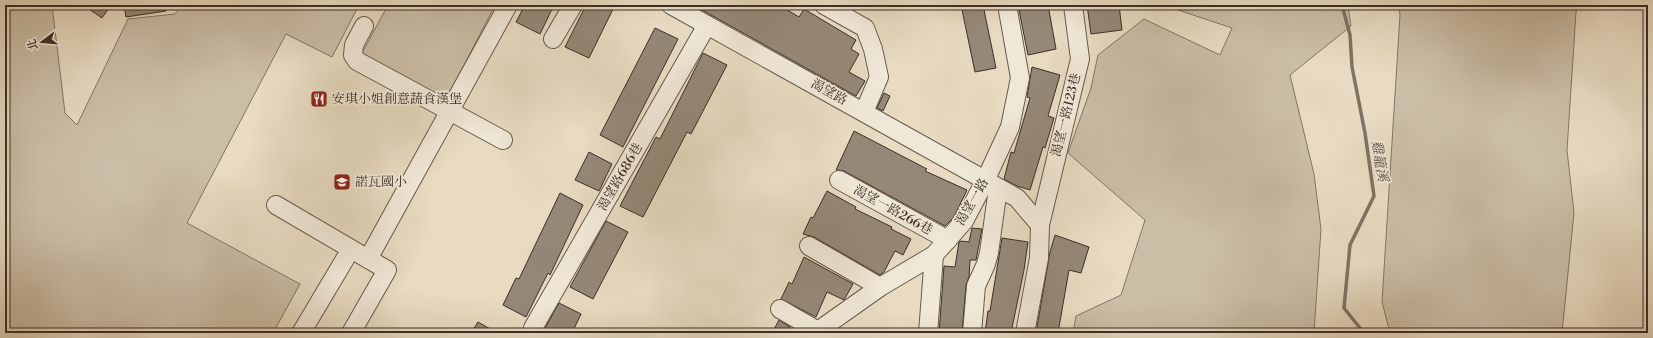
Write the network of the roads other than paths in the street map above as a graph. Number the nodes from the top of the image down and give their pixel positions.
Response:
1 (508, 5) edge
2 (572, 5) edge
3 (671, 5) edge
4 (824, 5) edge
5 (1007, 5) edge
6 (1073, 5) edge
7 (707, 25) junction
8 (364, 26) dead end
9 (553, 39) dead end
10 (449, 111) junction
11 (864, 112) junction
12 (503, 140) dead end
13 (839, 180) dead end
14 (992, 184) junction
15 (276, 205) dead end
16 (1040, 225) junction
17 (948, 240) junction
18 (809, 246) dead end
19 (351, 249) junction
20 (934, 256) junction
21 (368, 259) junction
22 (880, 287) junction
23 (780, 309) dead end
24 (533, 328) dead end
25 (817, 332) edge
26 (301, 333) edge
27 (350, 333) edge
28 (928, 333) edge
29 (972, 333) edge
30 (1025, 333) edge

1 - 10 street
2 - 9 street
3 - 7 street, 渴望路
4 - 11 street
5 - 14 street, 渴望一路
6 - 16 street, 渴望一路123巷
7 - 11 street, 渴望路
7 - 24 street, 渴望路686巷
8 - 10 street
10 - 12 street
10 - 21 street
11 - 14 street, 渴望路
13 - 17 street, 渴望一路266巷
14 - 16 street, 渴望路
14 - 17 street, 渴望一路
14 - 29 street
15 - 19 street
16 - 30 street, 渴望一路123巷
17 - 20 street, 渴望一路
18 - 22 street
19 - 21 street
19 - 26 street
20 - 22 street, 渴望一路
20 - 28 street
21 - 27 street
22 - 25 street, 渴望一路
23 - 25 street

